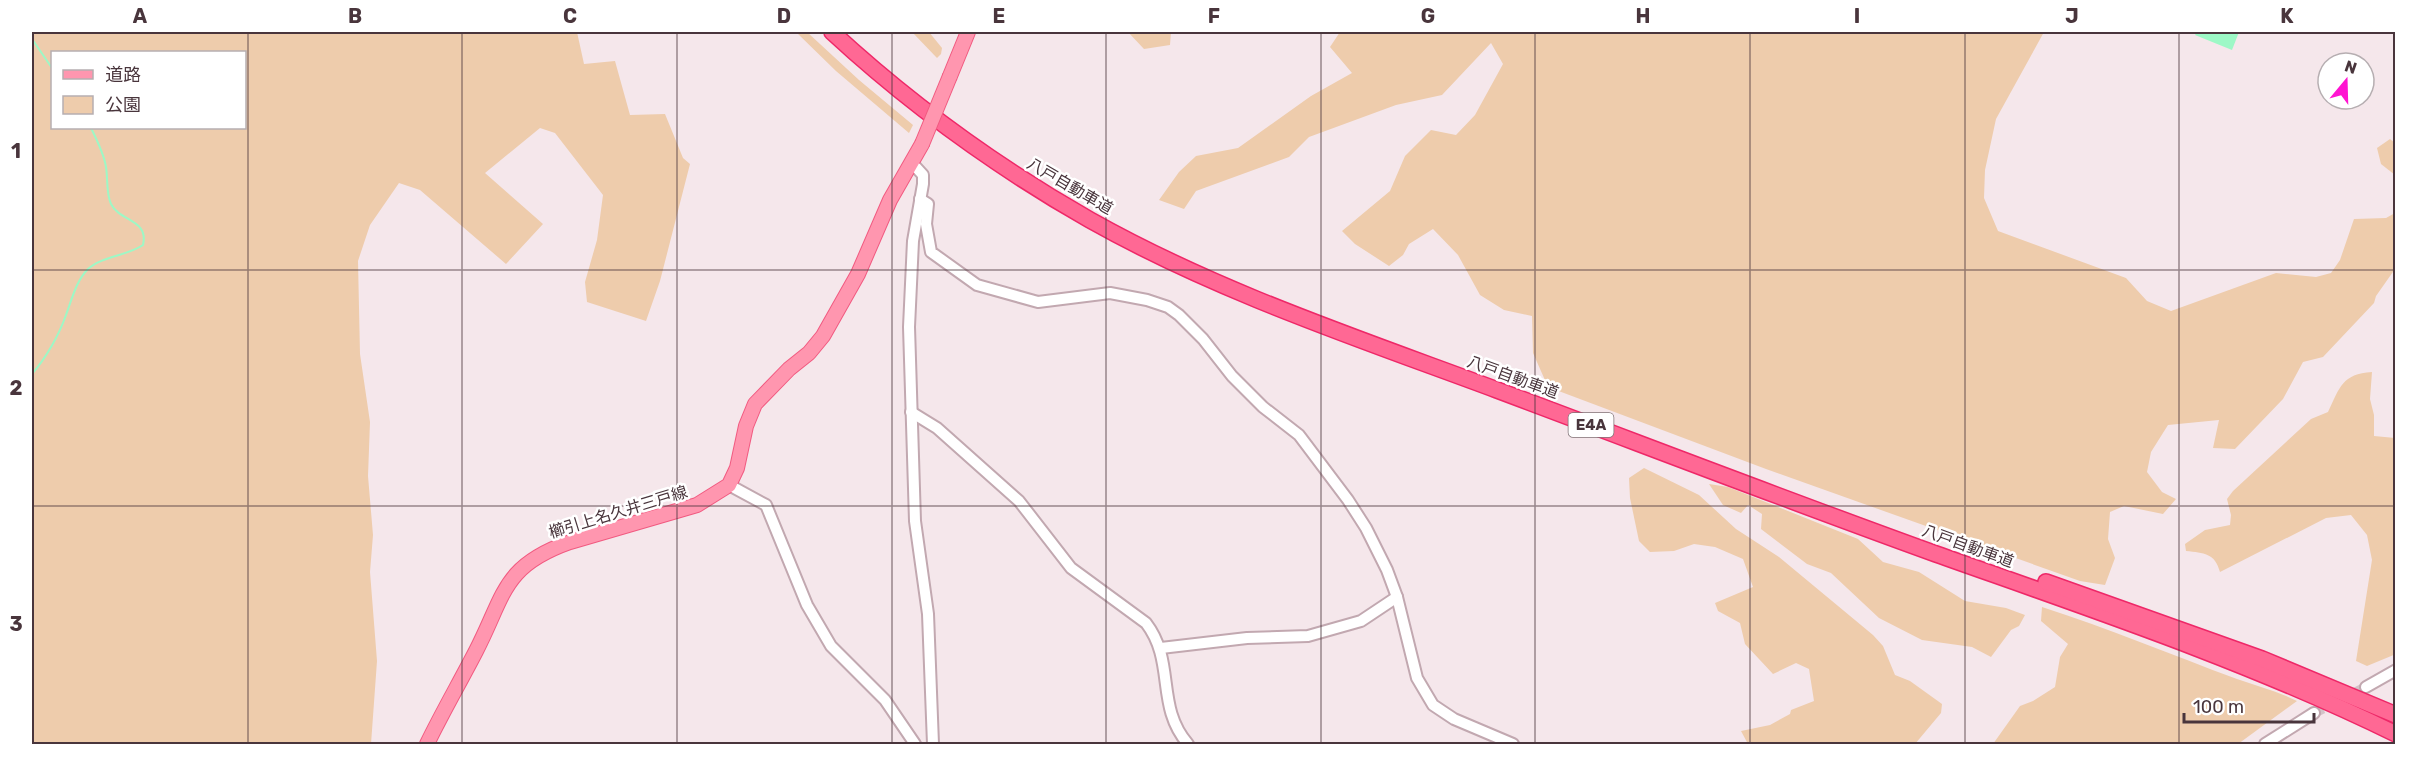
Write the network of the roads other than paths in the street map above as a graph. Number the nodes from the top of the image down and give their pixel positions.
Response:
1 (832, 32) edge
2 (843, 32) edge
3 (968, 32) edge
4 (912, 163) junction
5 (920, 199) junction
6 (910, 412) junction
7 (729, 485) junction
8 (1398, 597) junction
9 (1161, 648) junction
10 (2396, 670) edge
11 (2366, 687) tunnel mouth
12 (2314, 713) tunnel mouth
13 (2396, 715) edge
14 (2396, 734) edge
15 (427, 744) edge
16 (915, 744) edge
17 (933, 744) edge
18 (1188, 744) edge
19 (1513, 744) edge
20 (2265, 744) edge

1 - 14 highway, 八戸自動車道 / E4A
2 - 13 highway, 八戸自動車道 / E4A
3 - 4 main road, bridge
4 - 5 street
4 - 7 main road
5 - 6 street
5 - 8 street
6 - 9 street
6 - 17 street
7 - 15 main road, 櫛引上名久井三戸線
7 - 16 street
8 - 9 street
8 - 19 street
9 - 18 street
10 - 11 street
12 - 20 street

